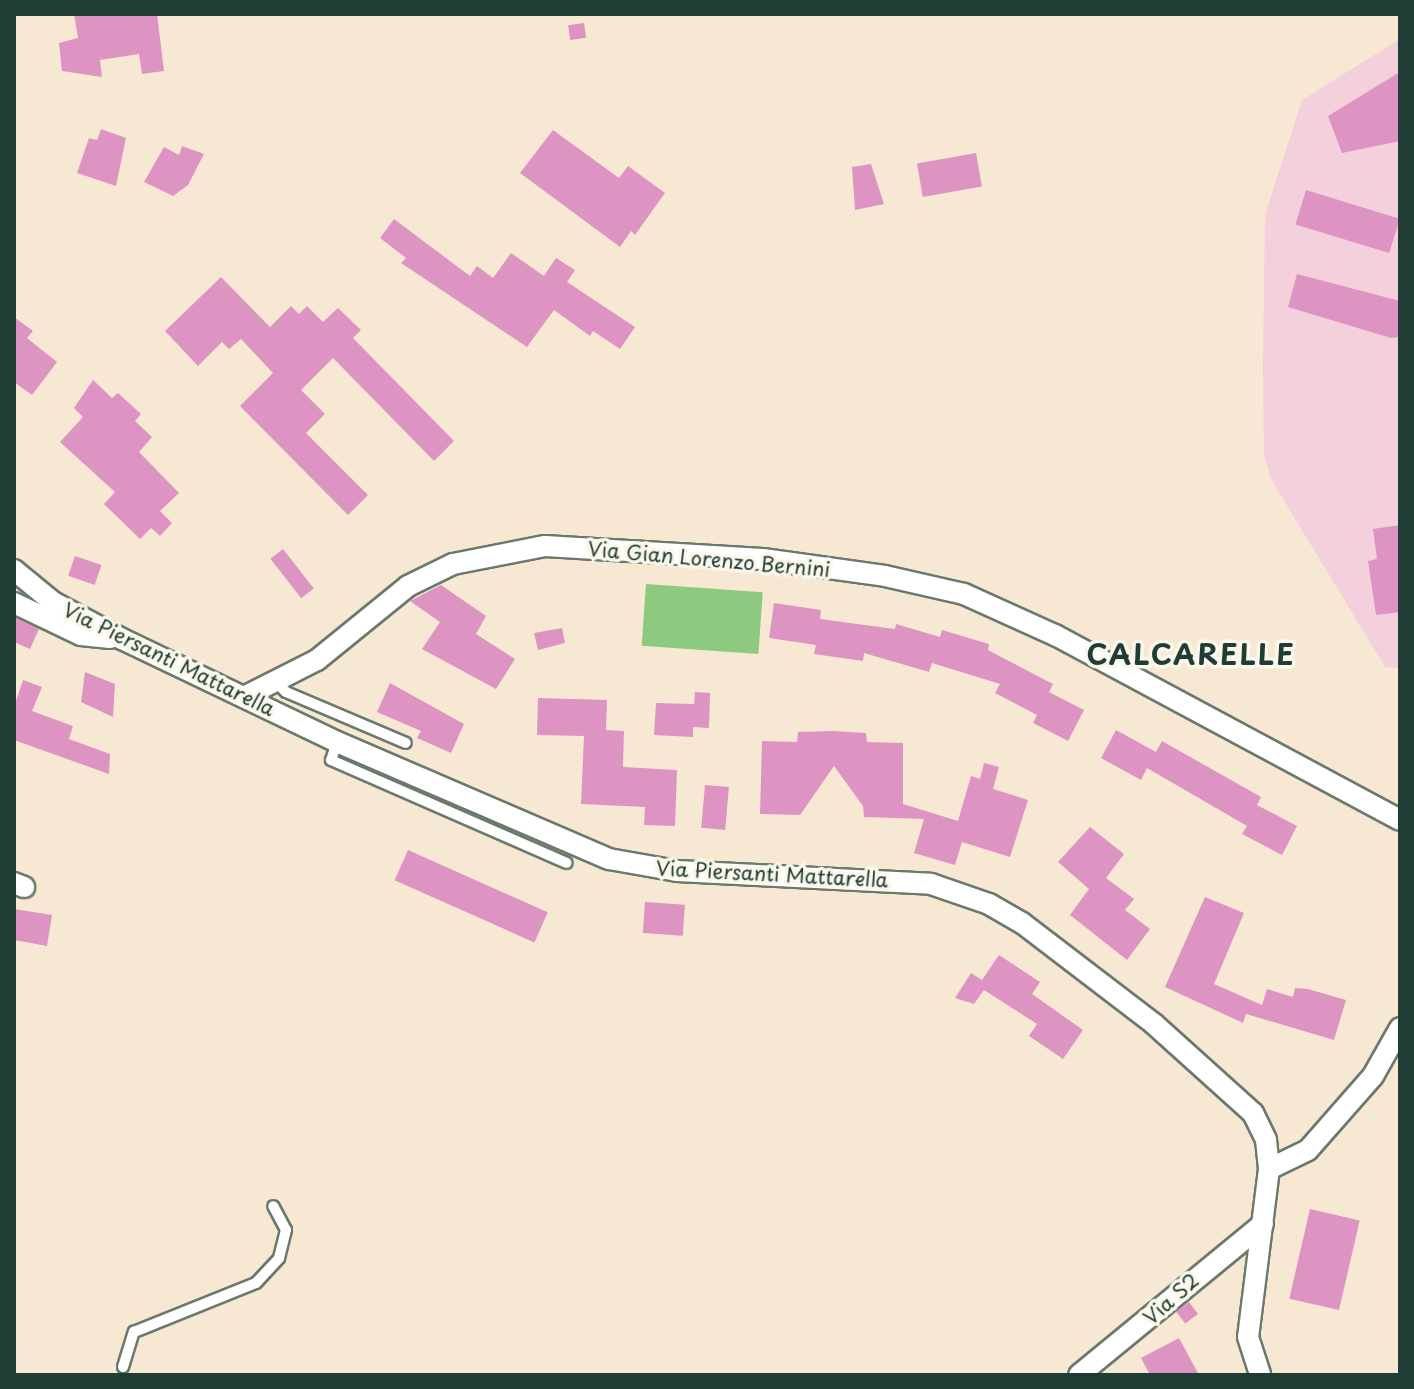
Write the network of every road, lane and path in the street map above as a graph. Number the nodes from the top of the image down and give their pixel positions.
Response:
1 (14, 570) edge
2 (14, 603) edge
3 (122, 639) junction
4 (276, 682) junction
5 (244, 697) junction
6 (406, 743) dead end
7 (439, 797) junction
8 (1400, 820) edge
9 (567, 863) dead end
10 (1400, 1028) edge
11 (1269, 1169) junction
12 (273, 1206) dead end
13 (1263, 1224) junction
14 (123, 1367) dead end
15 (1079, 1375) edge
16 (1260, 1375) edge

1 - 3 street, Via Piersanti Mattarella
2 - 3 street
3 - 5 street, Via Piersanti Mattarella
4 - 5 street, Via Gian Lorenzo Bernini
4 - 6 lane
4 - 8 street, Via Gian Lorenzo Bernini
5 - 7 street, Via Piersanti Mattarella
7 - 9 lane
7 - 11 street, Via Piersanti Mattarella
10 - 11 street
11 - 13 street, Via Piersanti Mattarella
12 - 14 lane
13 - 15 street, Via S2
13 - 16 street, Via Piersanti Mattarella

